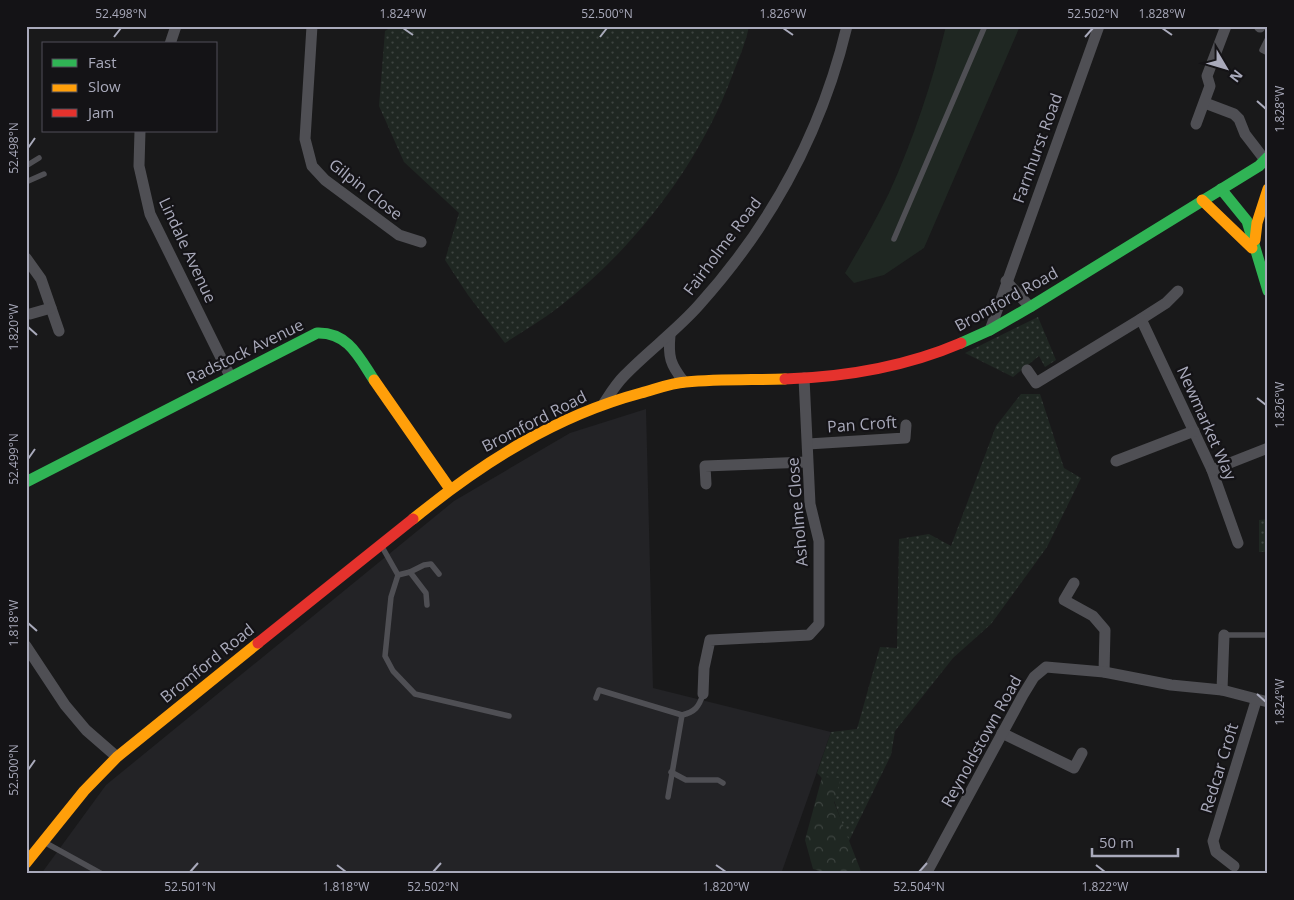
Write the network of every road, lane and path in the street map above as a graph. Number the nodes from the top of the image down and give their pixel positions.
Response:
1 (176, 26) edge
2 (312, 26) edge
3 (847, 26) edge
4 (985, 26) edge
5 (1099, 26) edge
6 (1226, 26) edge
7 (1268, 38) edge
8 (171, 42) edge
9 (1268, 53) edge
10 (1205, 103) junction
11 (1196, 124) dead end
12 (140, 132) edge
13 (39, 158) dead end
14 (1266, 158) edge
15 (26, 166) edge
16 (44, 174) dead end
17 (26, 182) edge
18 (1221, 189) junction
19 (1268, 189) edge
20 (1202, 200) junction
21 (894, 239) dead end
22 (421, 242) dead end
23 (1254, 250) junction
24 (26, 258) edge
25 (1006, 281) junction
26 (1178, 291) dead end
27 (1268, 291) edge
28 (1030, 307) junction
29 (51, 308) junction
30 (28, 315) edge
31 (1141, 319) junction
32 (990, 330) junction
33 (59, 331) dead end
34 (670, 335) junction
35 (1027, 370) dead end
36 (230, 376) junction
37 (804, 378) junction
38 (684, 382) junction
39 (604, 403) junction
40 (906, 424) dead end
41 (1194, 431) junction
42 (808, 444) junction
43 (1268, 448) edge
44 (1116, 461) dead end
45 (807, 462) junction
46 (1212, 470) junction
47 (26, 482) edge
48 (706, 484) dead end
49 (450, 488) junction
50 (1238, 543) dead end
51 (380, 544) junction
52 (410, 572) junction
53 (439, 574) dead end
54 (398, 575) junction
55 (1074, 583) dead end
56 (427, 604) dead end
57 (1224, 635) joint
58 (1268, 635) edge
59 (26, 646) edge
60 (1104, 672) junction
61 (1222, 690) junction
62 (703, 694) joint
63 (596, 698) dead end
64 (1262, 702) edge
65 (682, 715) junction
66 (509, 716) dead end
67 (1002, 733) junction
68 (1082, 753) dead end
69 (117, 756) junction
70 (672, 772) junction
71 (723, 783) dead end
72 (668, 797) dead end
73 (42, 841) junction
74 (26, 863) edge
75 (1234, 866) dead end
76 (102, 874) edge
77 (926, 874) edge

1 - 8 street
2 - 22 street, Gilpin Close
3 - 34 street, Fairholme Road
4 - 21 lane
5 - 25 street, Farnhurst Road
6 - 10 street
7 - 9 lane
10 - 11 street
10 - 14 street
12 - 36 street, Lindale Avenue
13 - 15 lane
14 - 18 street, Bromford Road
16 - 17 lane
18 - 20 street, Bromford Road
18 - 23 street
19 - 23 street
20 - 23 street
20 - 28 street, Bromford Road
23 - 27 street
24 - 29 street
25 - 28 street
25 - 32 street, Farnhurst Road
26 - 31 street
28 - 32 street, Bromford Road
29 - 30 street
29 - 33 street
31 - 35 street
31 - 41 street, Newmarket Way
32 - 37 street, Bromford Road
34 - 38 street
34 - 39 street, Fairholme Road
36 - 47 street, Radstock Avenue
36 - 49 street, Radstock Avenue
37 - 38 street, Bromford Road
37 - 42 street, Asholme Close
38 - 39 street, Bromford Road
39 - 49 street, Bromford Road
40 - 42 street, Pan Croft
41 - 44 street
41 - 46 street, Newmarket Way
42 - 45 street, Asholme Close
43 - 46 street
45 - 48 street
45 - 62 street, Asholme Close
46 - 50 street, Newmarket Way
49 - 51 street, Bromford Road
51 - 54 lane
51 - 69 street, Bromford Road
52 - 53 lane
52 - 54 lane
52 - 56 lane
54 - 66 lane
55 - 60 street
57 - 58 lane
57 - 61 street
59 - 69 street
60 - 61 street, Reynoldstown Road
60 - 67 street, Reynoldstown Road
61 - 64 street, Reynoldstown Road
62 - 65 lane
63 - 65 lane
64 - 75 street, Redcar Croft
65 - 70 lane
67 - 68 street
67 - 77 street, Reynoldstown Road
69 - 73 street, Bromford Road
70 - 71 lane
70 - 72 lane
73 - 74 street, Bromford Road
73 - 76 lane

